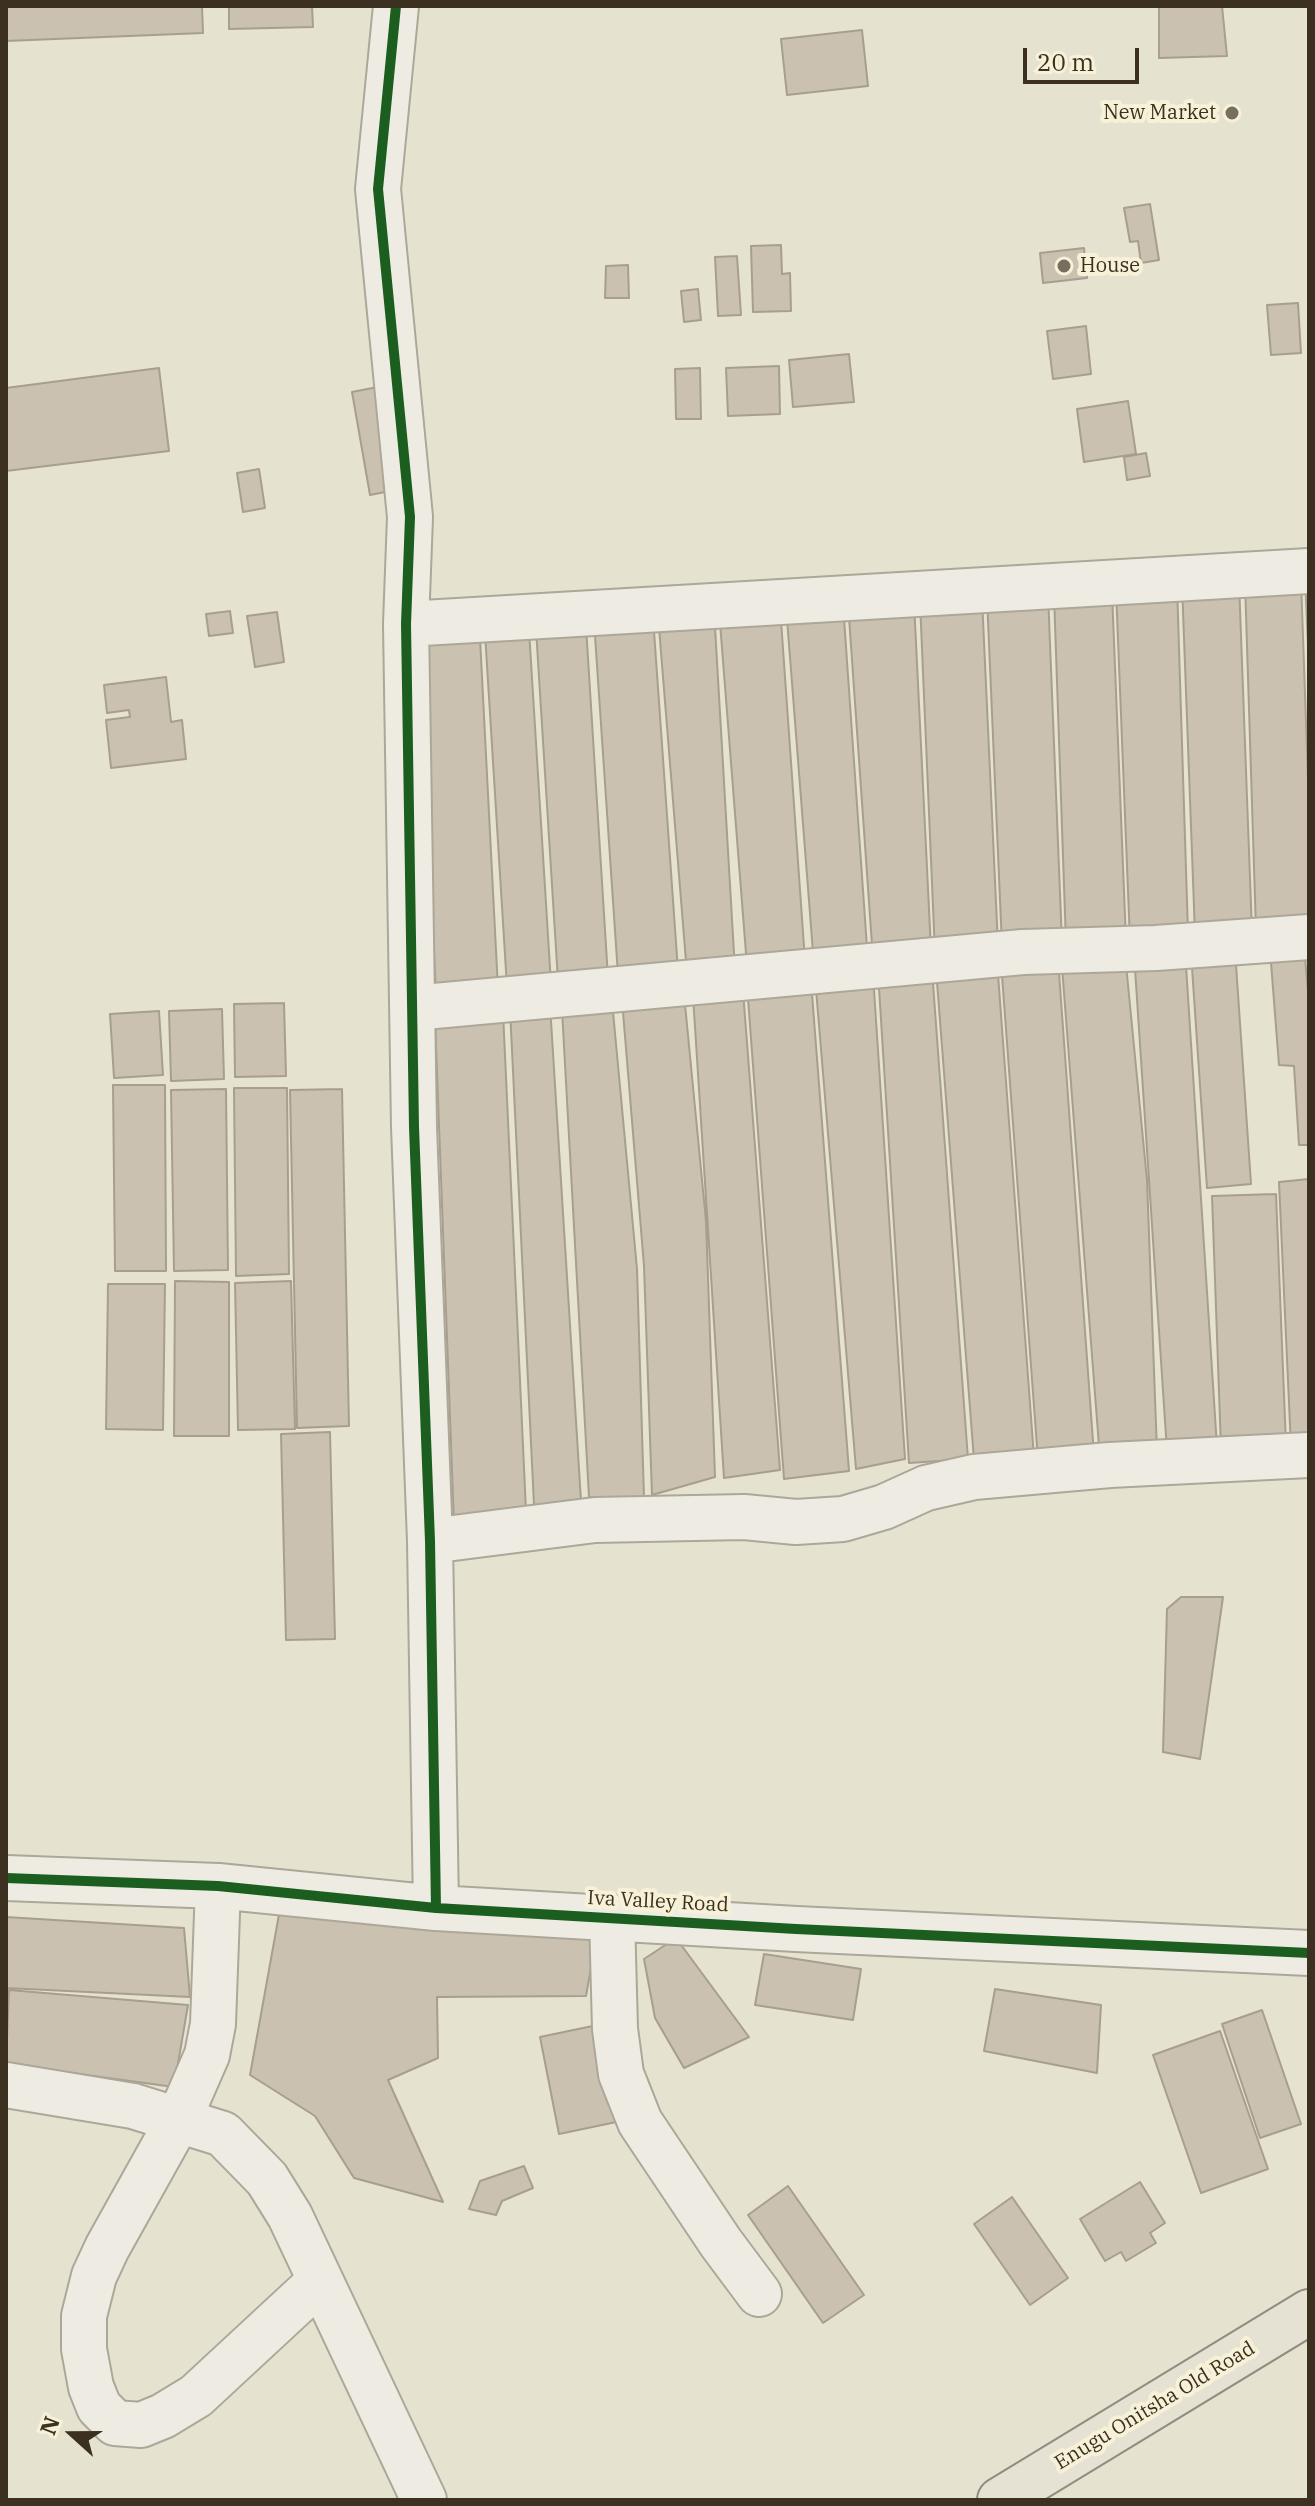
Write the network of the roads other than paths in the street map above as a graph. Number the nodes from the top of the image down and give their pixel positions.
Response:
1 (396, 6) edge
2 (1309, 571) edge
3 (406, 624) junction
4 (1309, 937) edge
5 (413, 1008) junction
6 (1309, 1455) edge
7 (430, 1541) junction
8 (6, 1878) edge
9 (218, 1886) junction
10 (436, 1908) junction
11 (612, 1917) junction
12 (1309, 1953) edge
13 (6, 2085) edge
14 (179, 2119) junction
15 (320, 2281) junction
16 (759, 2294) dead end
17 (1309, 2312) edge
18 (424, 2500) edge
19 (1000, 2500) edge

1 - 3 street
2 - 3 street
3 - 5 street
4 - 5 street
5 - 7 street
6 - 7 street
7 - 10 street
8 - 9 street, Iva Valley Road
9 - 10 street, Iva Valley Road
9 - 14 street
10 - 11 street, Iva Valley Road
11 - 12 street, Iva Valley Road
11 - 16 street
13 - 14 street
14 - 15 street
14 - 15 street
15 - 18 street
17 - 19 main road, Enugu Onitsha Old Road

